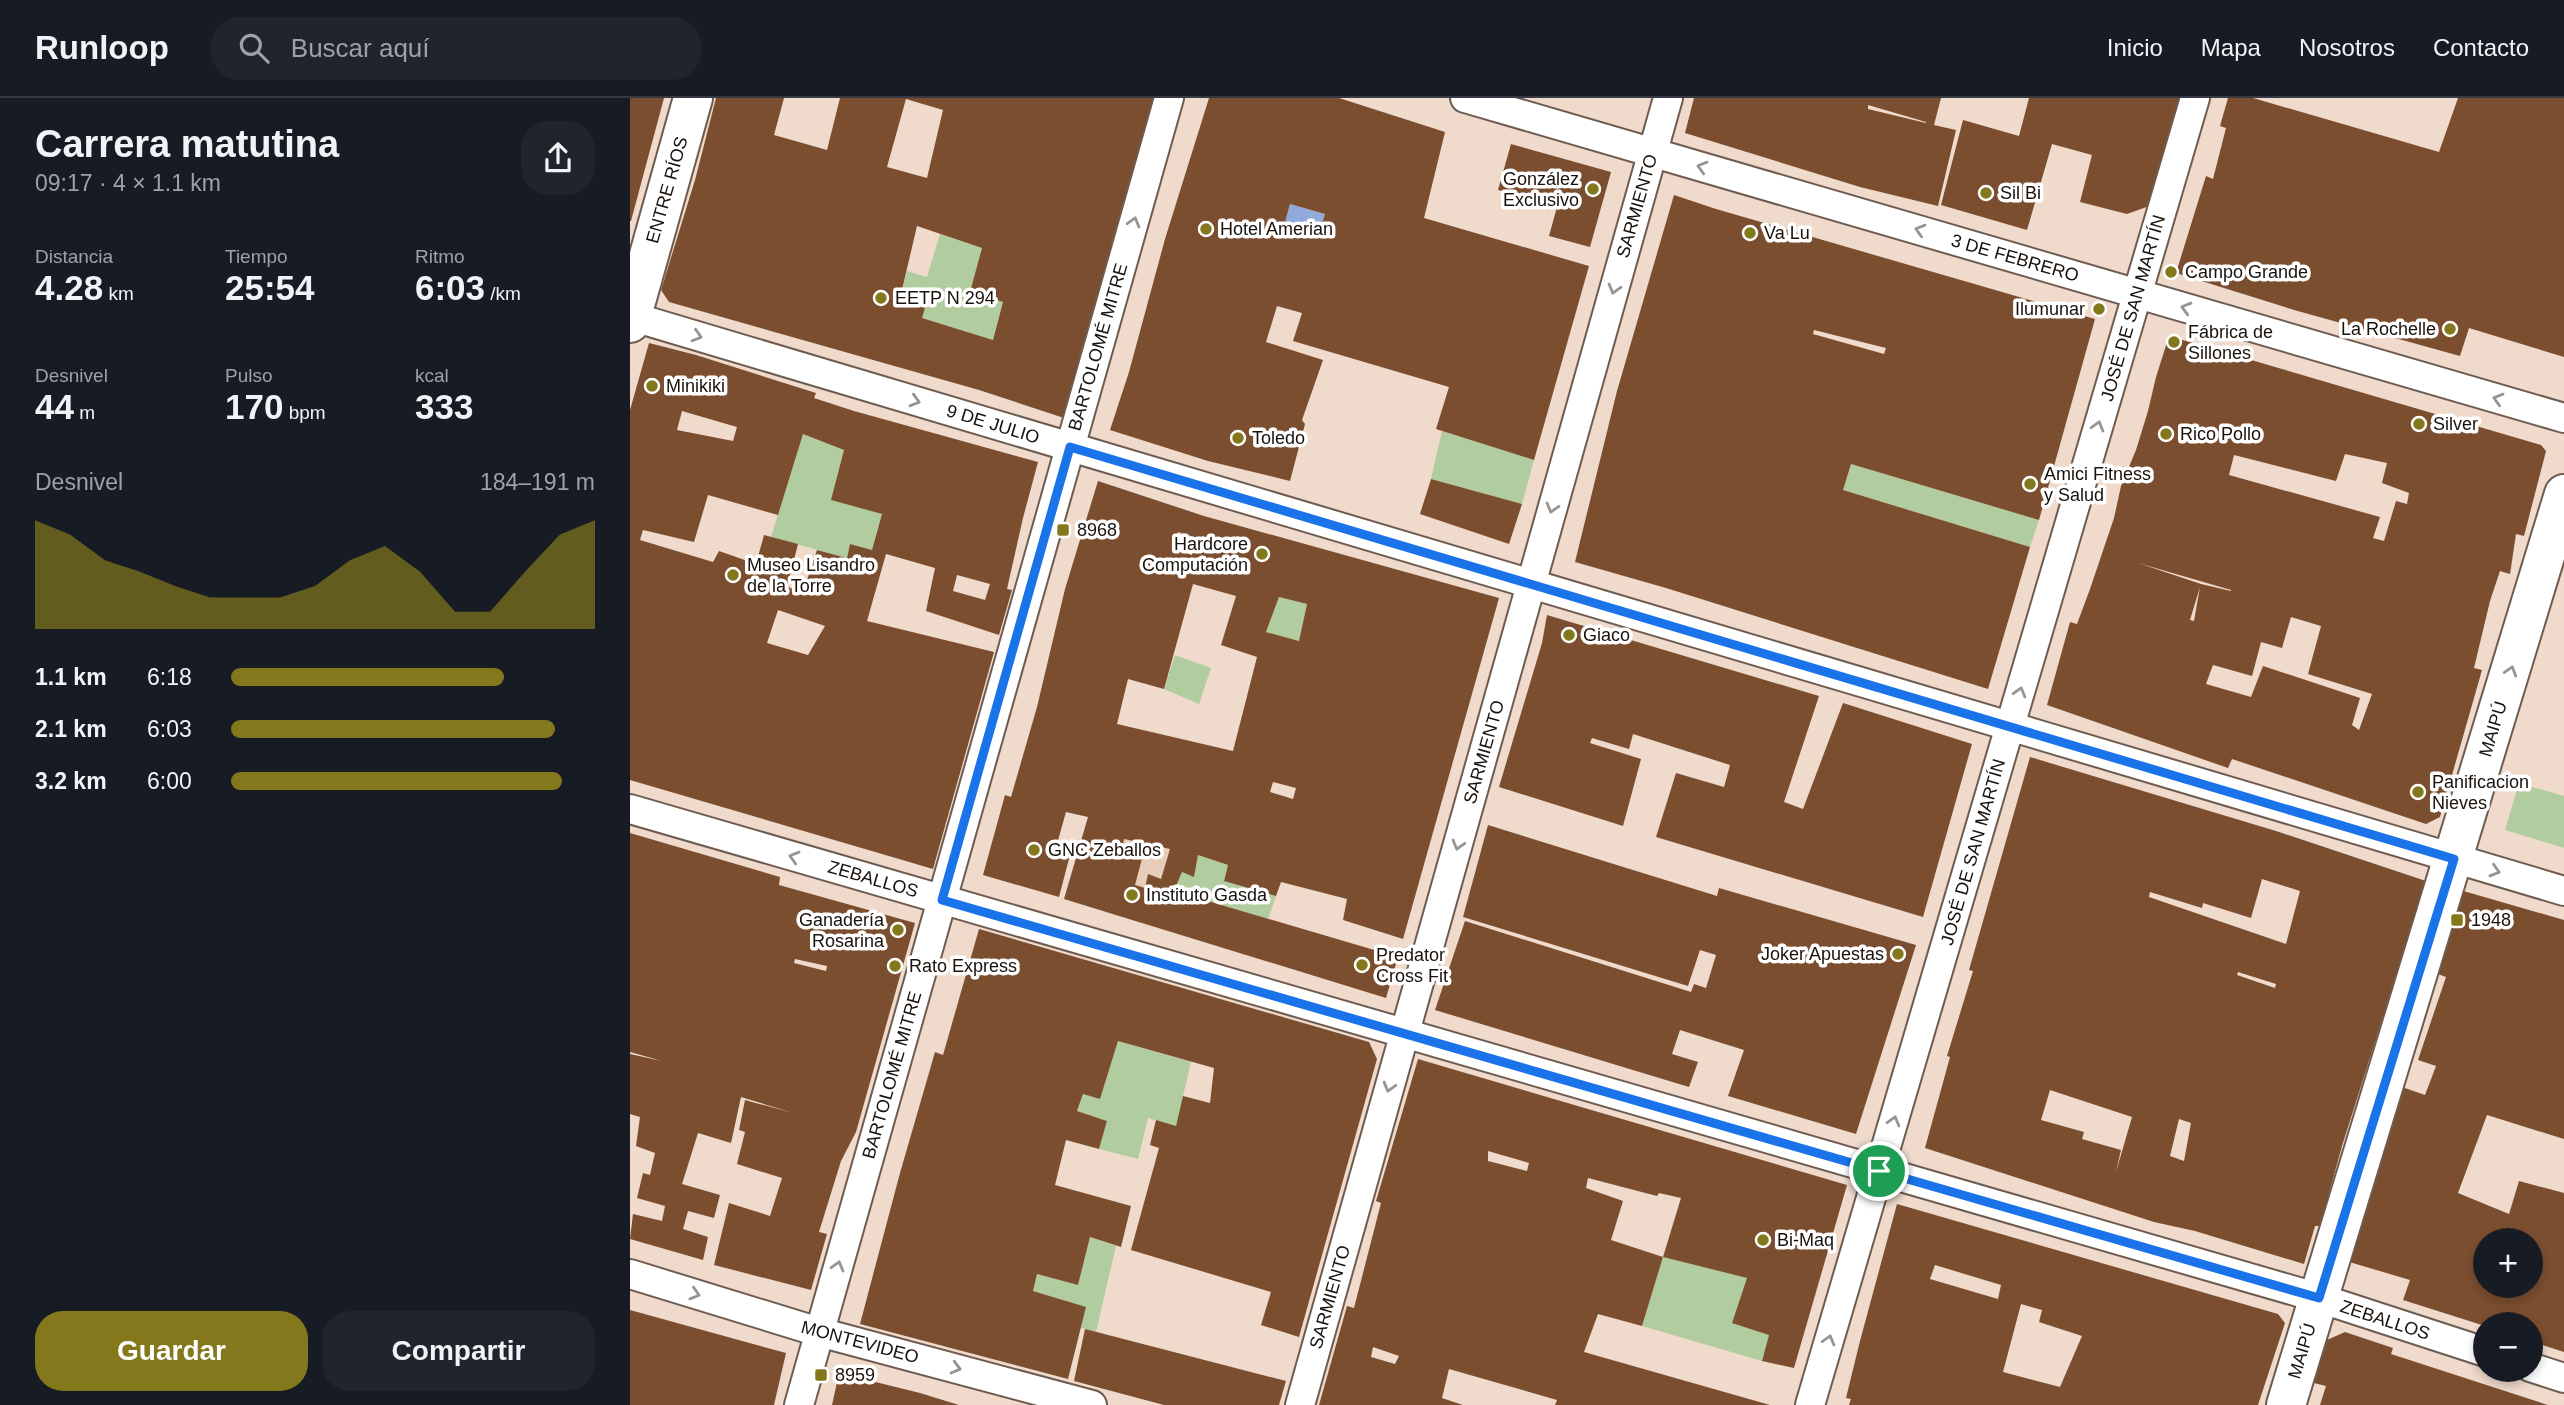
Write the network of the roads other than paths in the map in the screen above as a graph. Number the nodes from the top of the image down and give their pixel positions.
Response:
1 (693, 98) edge
2 (1169, 98) edge
3 (1465, 98) edge
4 (1668, 98) edge
5 (2195, 98) edge
6 (1652, 152) junction
7 (2137, 293) junction
8 (631, 318) edge
9 (2564, 418) edge
10 (1070, 447) junction
11 (2564, 494) edge
12 (1531, 584) junction
13 (2010, 726) junction
14 (630, 809) edge
15 (2454, 859) junction
16 (2564, 891) edge
17 (942, 900) junction
18 (1404, 1034) junction
19 (1879, 1171) junction
20 (630, 1274) edge
21 (2319, 1298) junction
22 (820, 1332) junction
23 (2473, 1348) edge
24 (2543, 1371) edge
25 (2564, 1378) edge
26 (799, 1405) edge
27 (1092, 1405) edge
28 (1300, 1405) edge
29 (1810, 1405) edge
30 (2286, 1405) edge

1 - 8 main road, ENTRE RÍOS
10 -> 2 street, BARTOLOMÉ MITRE
3 - 6 street, 3 DE FEBRERO
4 - 6 street, SARMIENTO
5 - 7 street, JOSÉ DE SAN MARTÍN
7 -> 6 street, 3 DE FEBRERO
6 -> 12 street, SARMIENTO
9 -> 7 street, 3 DE FEBRERO
13 -> 7 street, JOSÉ DE SAN MARTÍN
8 -> 10 street, 9 DE JULIO
10 - 12 street, 9 DE JULIO
10 - 17 street, BARTOLOMÉ MITRE
15 -> 11 main road, MAIPÚ
12 - 13 street, 9 DE JULIO
12 -> 18 street, SARMIENTO
13 - 15 street, 9 DE JULIO
19 -> 13 street, JOSÉ DE SAN MARTÍN
17 -> 14 street, ZEBALLOS
15 -> 16 street, 9 DE JULIO
15 - 21 main road, MAIPÚ
17 - 18 street, ZEBALLOS
22 -> 17 street, BARTOLOMÉ MITRE
18 - 19 street, ZEBALLOS
18 -> 28 street, SARMIENTO
19 - 21 street, ZEBALLOS
29 -> 19 street, JOSÉ DE SAN MARTÍN
20 -> 22 street, MONTEVIDEO
21 - 23 street, ZEBALLOS
21 - 30 main road, MAIPÚ
22 - 26 street, BARTOLOMÉ MITRE
22 -> 27 street, MONTEVIDEO
24 - 25 street

